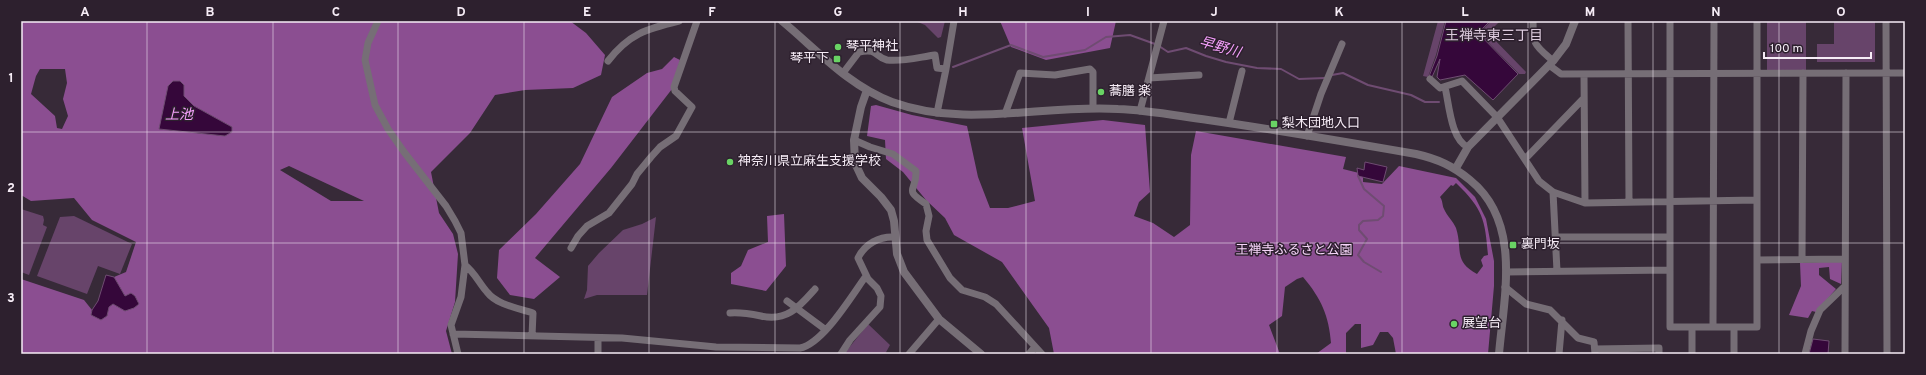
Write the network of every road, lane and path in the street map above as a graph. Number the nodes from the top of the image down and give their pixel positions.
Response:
1 (378, 21) edge
2 (679, 21) edge
3 (697, 21) edge
4 (782, 21) edge
5 (954, 21) edge
6 (1164, 21) edge
7 (1533, 21) edge
8 (1575, 21) edge
9 (1628, 21) edge
10 (1670, 21) edge
11 (1714, 21) edge
12 (1757, 21) edge
13 (1886, 21) edge
14 (1342, 44) dead end
15 (608, 61) dead end
16 (1551, 63) junction
17 (946, 68) junction
18 (1242, 71) dead end
19 (843, 73) junction
20 (1846, 73) junction
21 (1887, 73) junction
22 (1905, 73) edge
23 (1584, 74) junction
24 (1628, 74) junction
25 (1670, 74) junction
26 (1714, 74) junction
27 (1757, 74) junction
28 (1803, 74) junction
29 (1199, 75) dead end
30 (1149, 78) junction
31 (1430, 78) dead end
32 (1445, 87) junction
33 (867, 90) junction
34 (1584, 98) junction
35 (1094, 108) junction
36 (1140, 111) junction
37 (937, 113) junction
38 (1005, 114) junction
39 (1497, 117) junction
40 (1229, 123) junction
41 (1307, 136) junction
42 (854, 140) junction
43 (1468, 147) junction
44 (1525, 159) junction
45 (1456, 168) junction
46 (1553, 192) junction
47 (1757, 200) junction
48 (1670, 201) junction
49 (1713, 201) junction
50 (1585, 202) junction
51 (1628, 202) junction
52 (895, 237) junction
53 (1556, 237) junction
54 (1670, 237) junction
55 (571, 248) dead end
56 (1802, 259) junction
57 (1757, 260) junction
58 (1844, 260) junction
59 (466, 265) junction
60 (1670, 270) junction
61 (1557, 271) junction
62 (1506, 272) junction
63 (866, 276) junction
64 (1845, 286) junction
65 (1504, 287) junction
66 (815, 289) dead end
67 (787, 301) dead end
68 (798, 309) junction
69 (730, 313) dead end
70 (939, 319) junction
71 (1562, 320) junction
72 (1692, 327) junction
73 (1713, 327) junction
74 (1734, 327) junction
75 (826, 330) junction
76 (453, 334) junction
77 (532, 336) junction
78 (598, 338) junction
79 (1034, 348) junction
80 (716, 350) edge
81 (1595, 351) edge
82 (1626, 351) edge
83 (458, 354) edge
84 (598, 354) edge
85 (841, 354) edge
86 (909, 354) edge
87 (981, 354) edge
88 (1029, 354) edge
89 (1042, 354) edge
90 (1499, 354) edge
91 (1559, 354) edge
92 (1659, 354) edge
93 (1692, 354) edge
94 (1734, 354) edge
95 (1805, 354) edge
96 (1845, 354) edge
97 (1887, 354) edge

1 - 59 street
2 - 15 street
3 - 55 street
4 - 19 street
5 - 17 street
6 - 30 street
7 - 16 street
8 - 16 street
9 - 24 street
10 - 25 street
11 - 26 street
12 - 27 street
13 - 21 street
14 - 41 street
16 - 23 street
16 - 39 street
17 - 19 street
17 - 37 street
18 - 40 street
19 - 33 street
20 - 21 street
20 - 28 street
20 - 58 street
21 - 22 street
21 - 97 street
23 - 24 street
23 - 34 street
24 - 25 street
24 - 51 street
25 - 26 street
25 - 48 street
26 - 27 street
26 - 49 street
27 - 28 street
27 - 47 street
28 - 56 street
29 - 30 street
30 - 36 street
31 - 32 street
32 - 39 street
32 - 43 street
33 - 37 street
33 - 42 street
34 - 44 street
34 - 50 street
35 - 36 street
35 - 38 street
35 - 38 street
36 - 40 street
37 - 38 street
39 - 43 street
39 - 44 street
40 - 41 street
41 - 45 street
42 - 52 street
42 - 79 street
43 - 45 street
44 - 46 street
45 - 62 street
46 - 50 street
46 - 53 street
47 - 49 street
47 - 57 street
48 - 49 street
48 - 51 street
48 - 54 street
49 - 73 street
50 - 51 street
52 - 63 street
52 - 70 street
53 - 54 street
53 - 61 street
54 - 60 street
56 - 57 street
56 - 58 street
57 - 74 street
58 - 64 street
59 - 76 street
59 - 77 street
60 - 61 street
60 - 72 street
61 - 62 street
62 - 65 street
63 - 75 street
63 - 85 street
64 - 95 street
64 - 96 street
65 - 71 street
65 - 90 street
66 - 68 street
67 - 68 street
68 - 69 street
68 - 75 street
70 - 86 street
70 - 87 street
71 - 81 street
71 - 91 street
72 - 73 street
72 - 93 street
73 - 74 street
74 - 94 street
75 - 80 street
76 - 77 street
76 - 83 street
77 - 78 street
78 - 80 street
78 - 84 street
79 - 88 street
79 - 89 street
81 - 82 street
82 - 92 street

